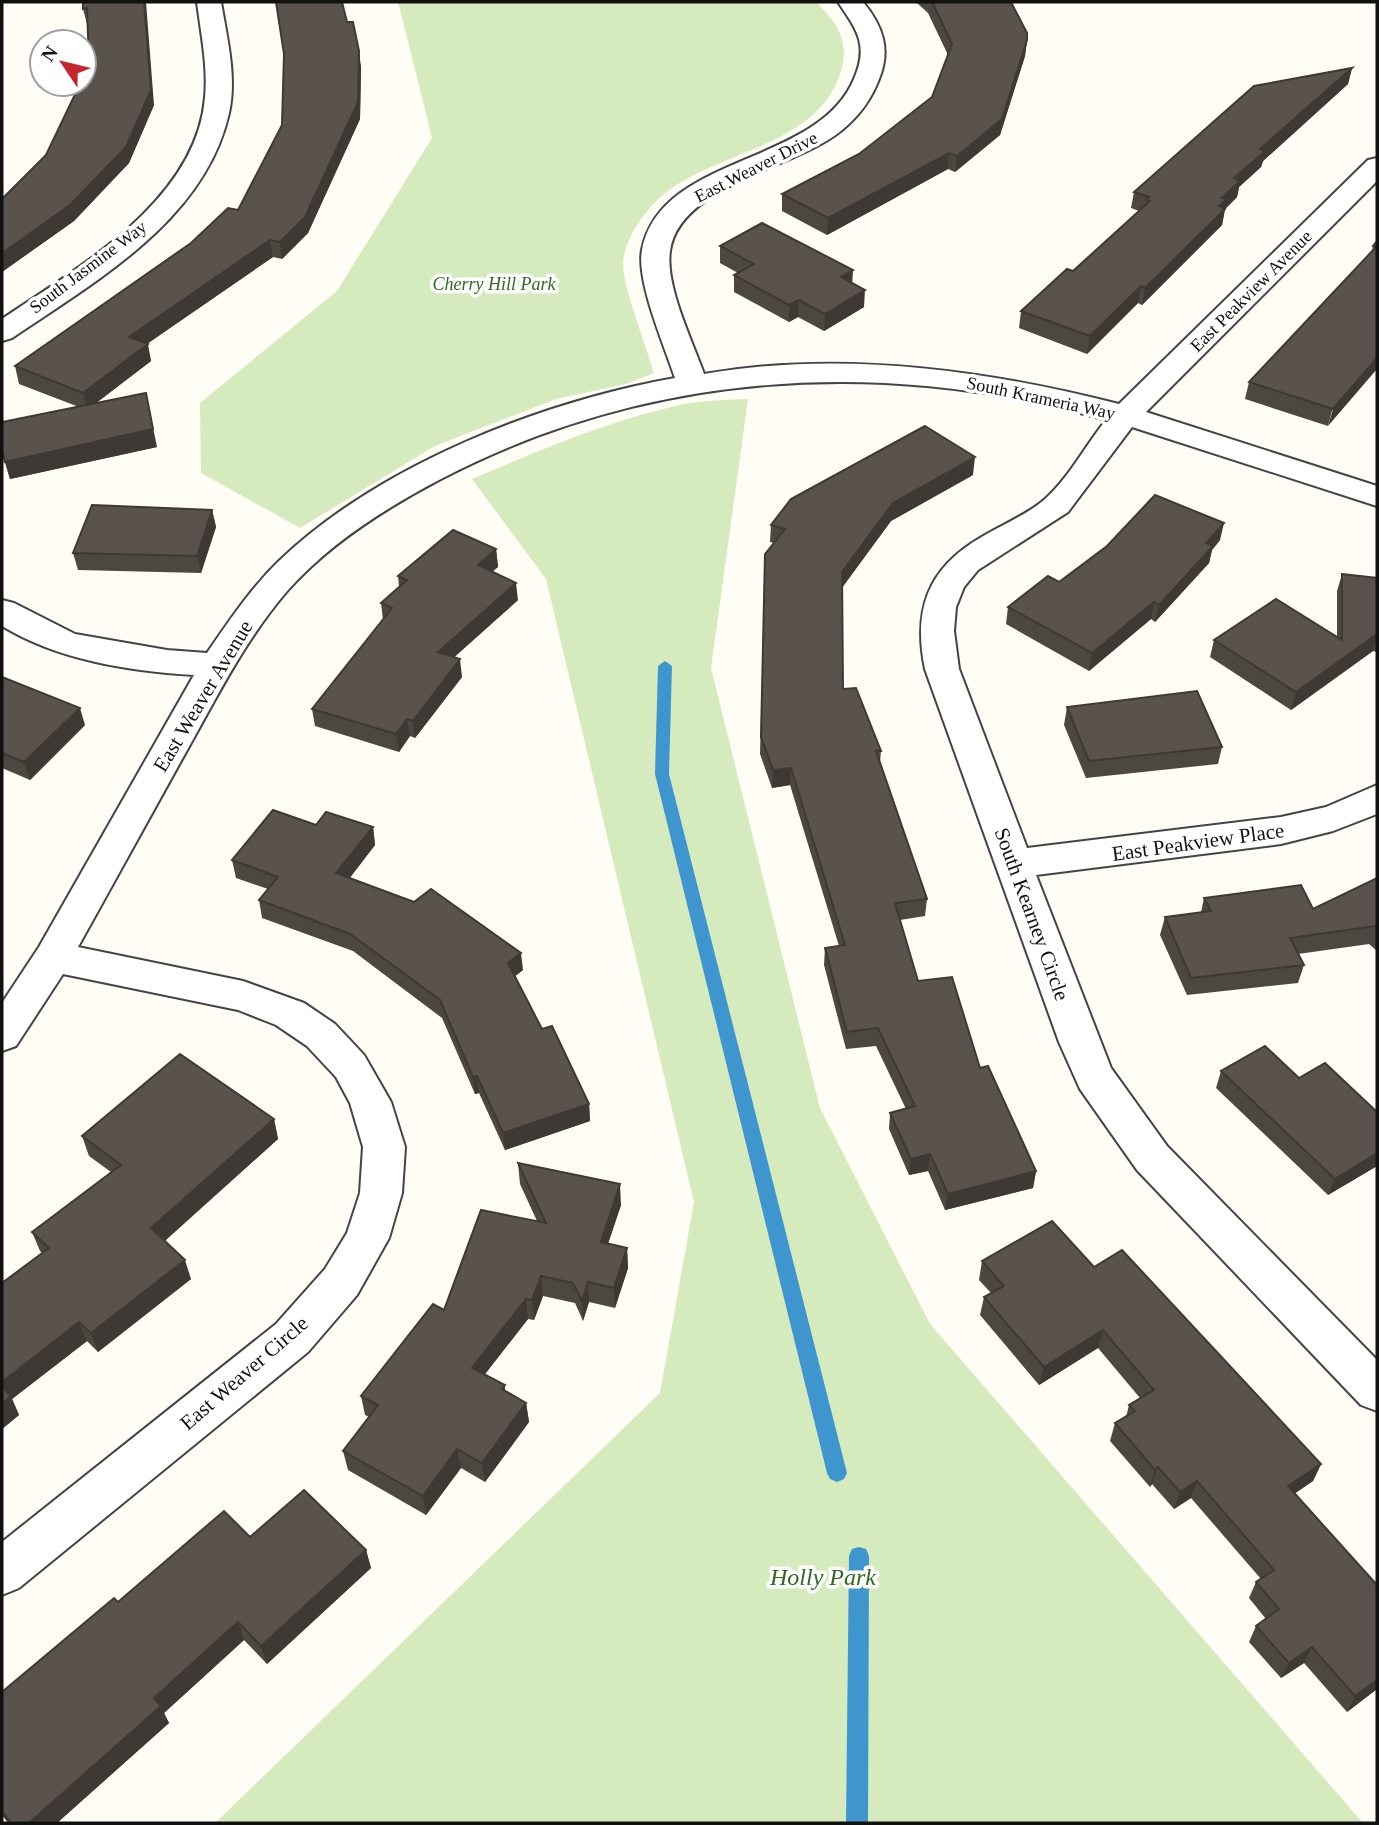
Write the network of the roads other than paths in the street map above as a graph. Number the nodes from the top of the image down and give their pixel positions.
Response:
1 (209, 2) edge
2 (850, 2) edge
3 (1377, 166) edge
4 (2, 332) edge
5 (692, 383) junction
6 (1126, 416) junction
7 (1377, 496) edge
8 (2, 611) edge
9 (217, 665) junction
10 (1377, 798) edge
11 (1013, 863) junction
12 (53, 957) junction
13 (2, 1035) edge
14 (1377, 1391) edge
15 (2, 1572) edge

1 - 4 street, South Jasmine Way
2 - 5 street, East Weaver Drive
3 - 6 street, East Peakview Avenue
5 - 6 street, South Krameria Way
5 - 9 street, East Weaver Avenue
6 - 7 street, South Krameria Way
6 - 11 street, South Kearney Circle
8 - 9 street
9 - 12 street, East Weaver Avenue
10 - 11 street, East Peakview Place
11 - 14 street, South Kearney Circle
12 - 13 street, East Weaver Avenue
12 - 15 street, East Weaver Circle

